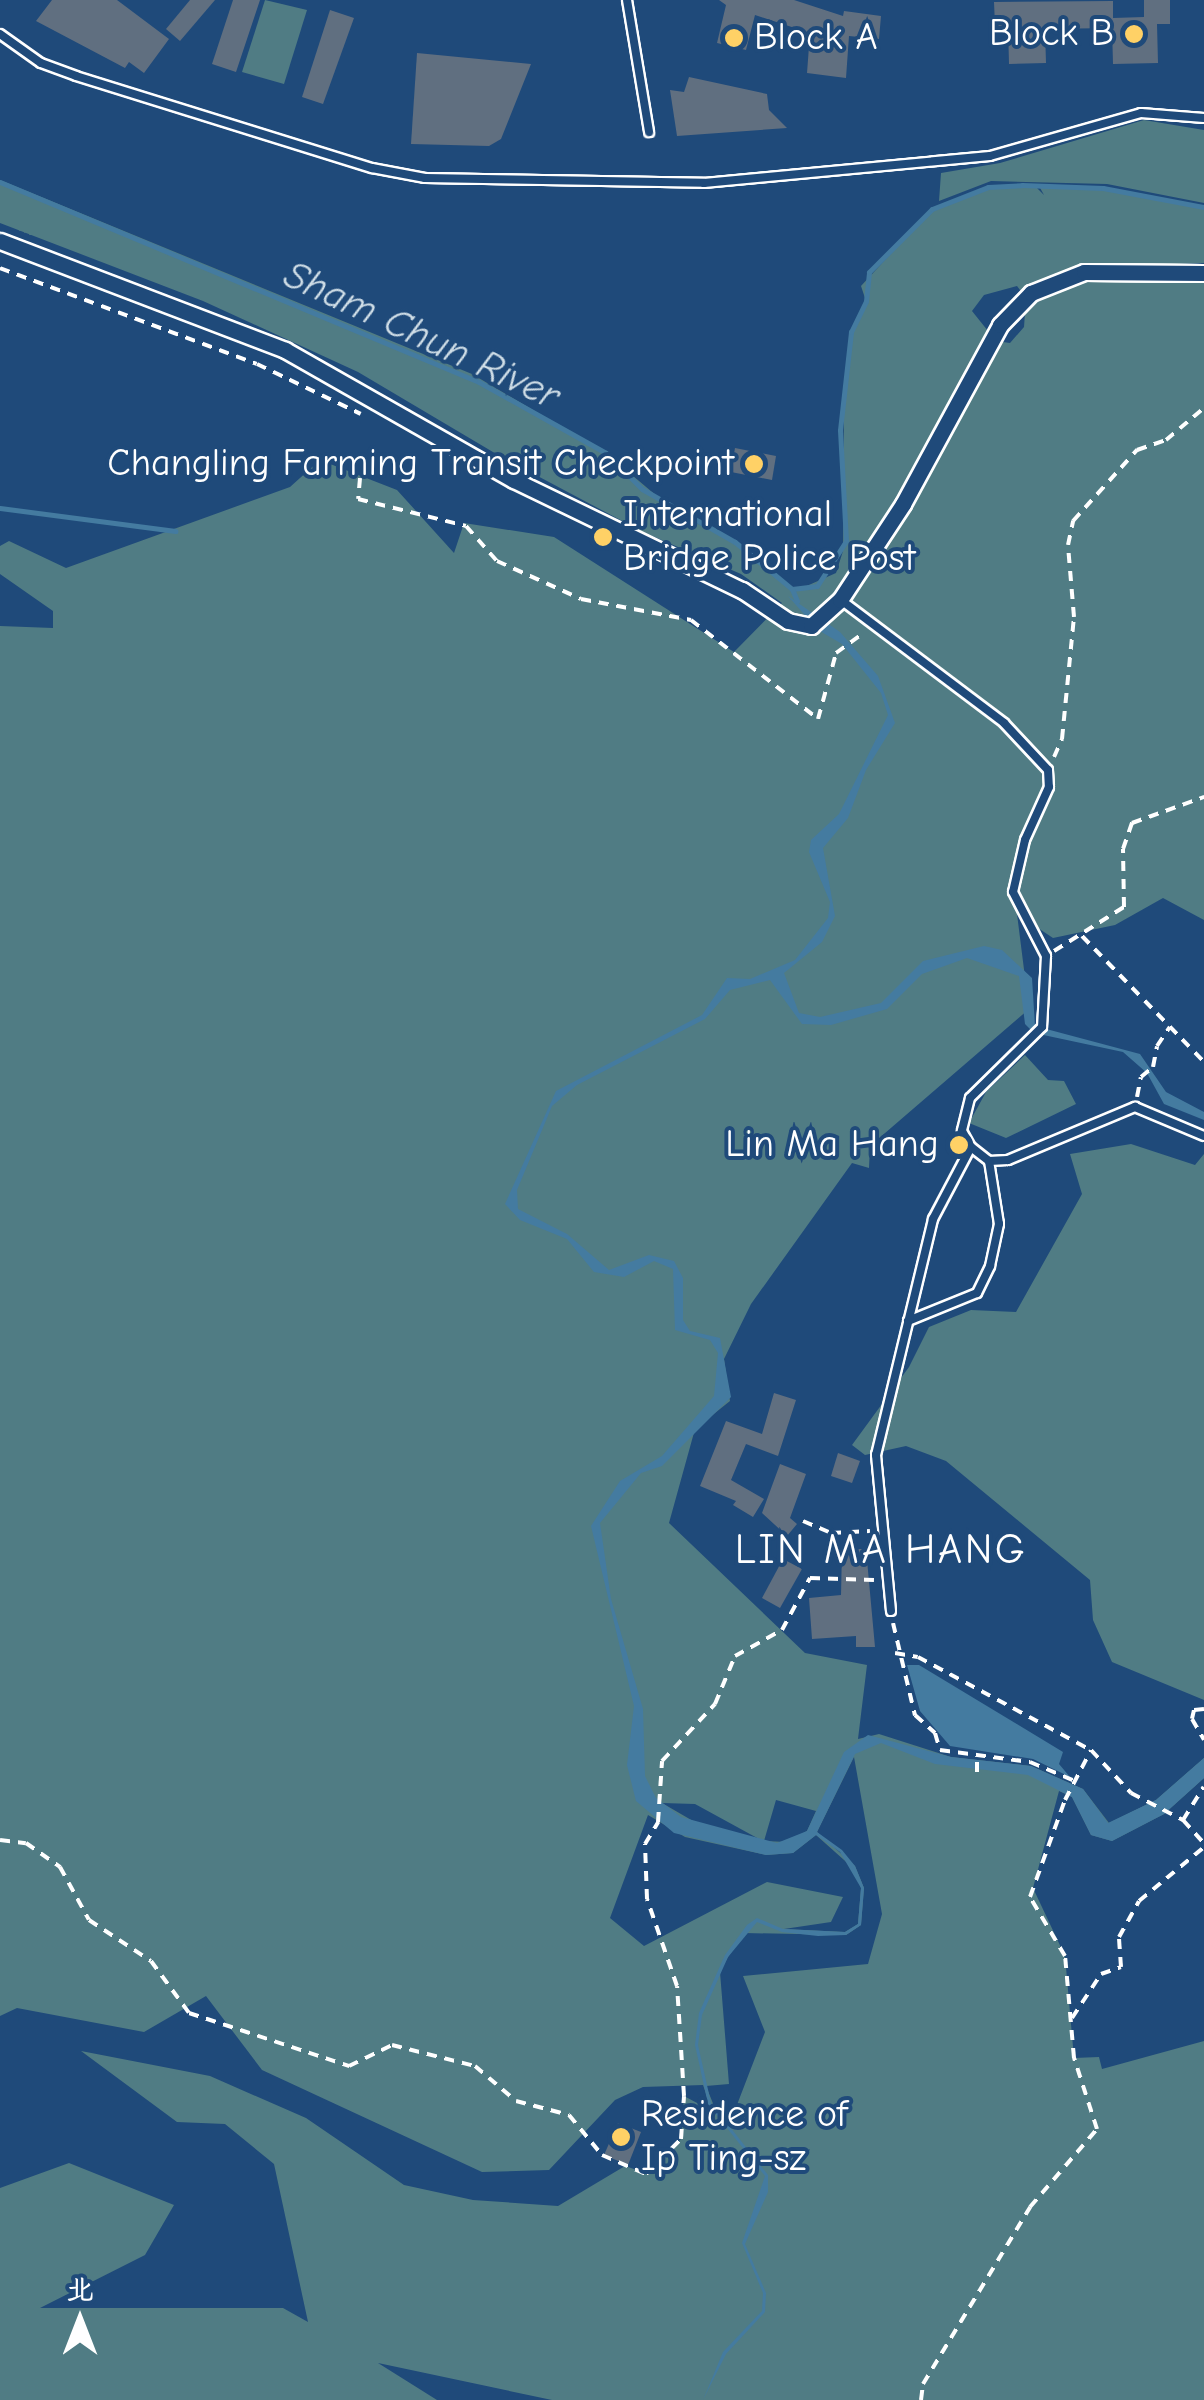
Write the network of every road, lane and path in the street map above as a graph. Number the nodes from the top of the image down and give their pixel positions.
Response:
1 (627, 0) edge
2 (0, 34) edge
3 (1204, 118) edge
4 (648, 132) dead end
5 (0, 241) edge
6 (0, 268) edge
7 (1204, 273) edge
8 (1204, 408) edge
9 (363, 415) dead end
10 (360, 478) dead end
11 (840, 600) junction
12 (860, 634) dead end
13 (1048, 770) junction
14 (1204, 797) edge
15 (1082, 936) junction
16 (1046, 956) junction
17 (1170, 1028) junction
18 (1204, 1062) edge
19 (1135, 1107) junction
20 (1204, 1136) edge
21 (970, 1147) junction
22 (989, 1160) junction
23 (908, 1322) junction
24 (803, 1521) dead end
25 (884, 1530) junction
26 (888, 1580) junction
27 (892, 1611) joint
28 (896, 1653) junction
29 (1204, 1709) edge
30 (1204, 1740) edge
31 (1091, 1750) junction
32 (978, 1756) junction
33 (977, 1772) dead end
34 (1076, 1781) junction
35 (1204, 1788) edge
36 (1182, 1820) junction
37 (0, 1840) edge
38 (1204, 1845) edge
39 (1070, 2021) junction
40 (921, 2400) edge

1 - 4 lane
2 - 3 lane
5 - 11 street
6 - 9 path
7 - 11 street
8 - 13 path
10 - 12 path
11 - 13 lane
13 - 16 lane
14 - 15 path
15 - 16 path
15 - 17 path
16 - 21 lane
17 - 18 path
17 - 19 path
19 - 20 lane
19 - 22 lane
21 - 22 lane
21 - 23 lane
22 - 23 lane
23 - 25 lane
24 - 25 path
25 - 26 lane
26 - 27 lane
26 - 37 path
27 - 28 path
28 - 31 path
28 - 32 path
29 - 30 path
31 - 34 path
31 - 36 path
32 - 33 path
32 - 34 path
34 - 39 path
35 - 36 path
36 - 38 path
38 - 39 path
39 - 40 path

